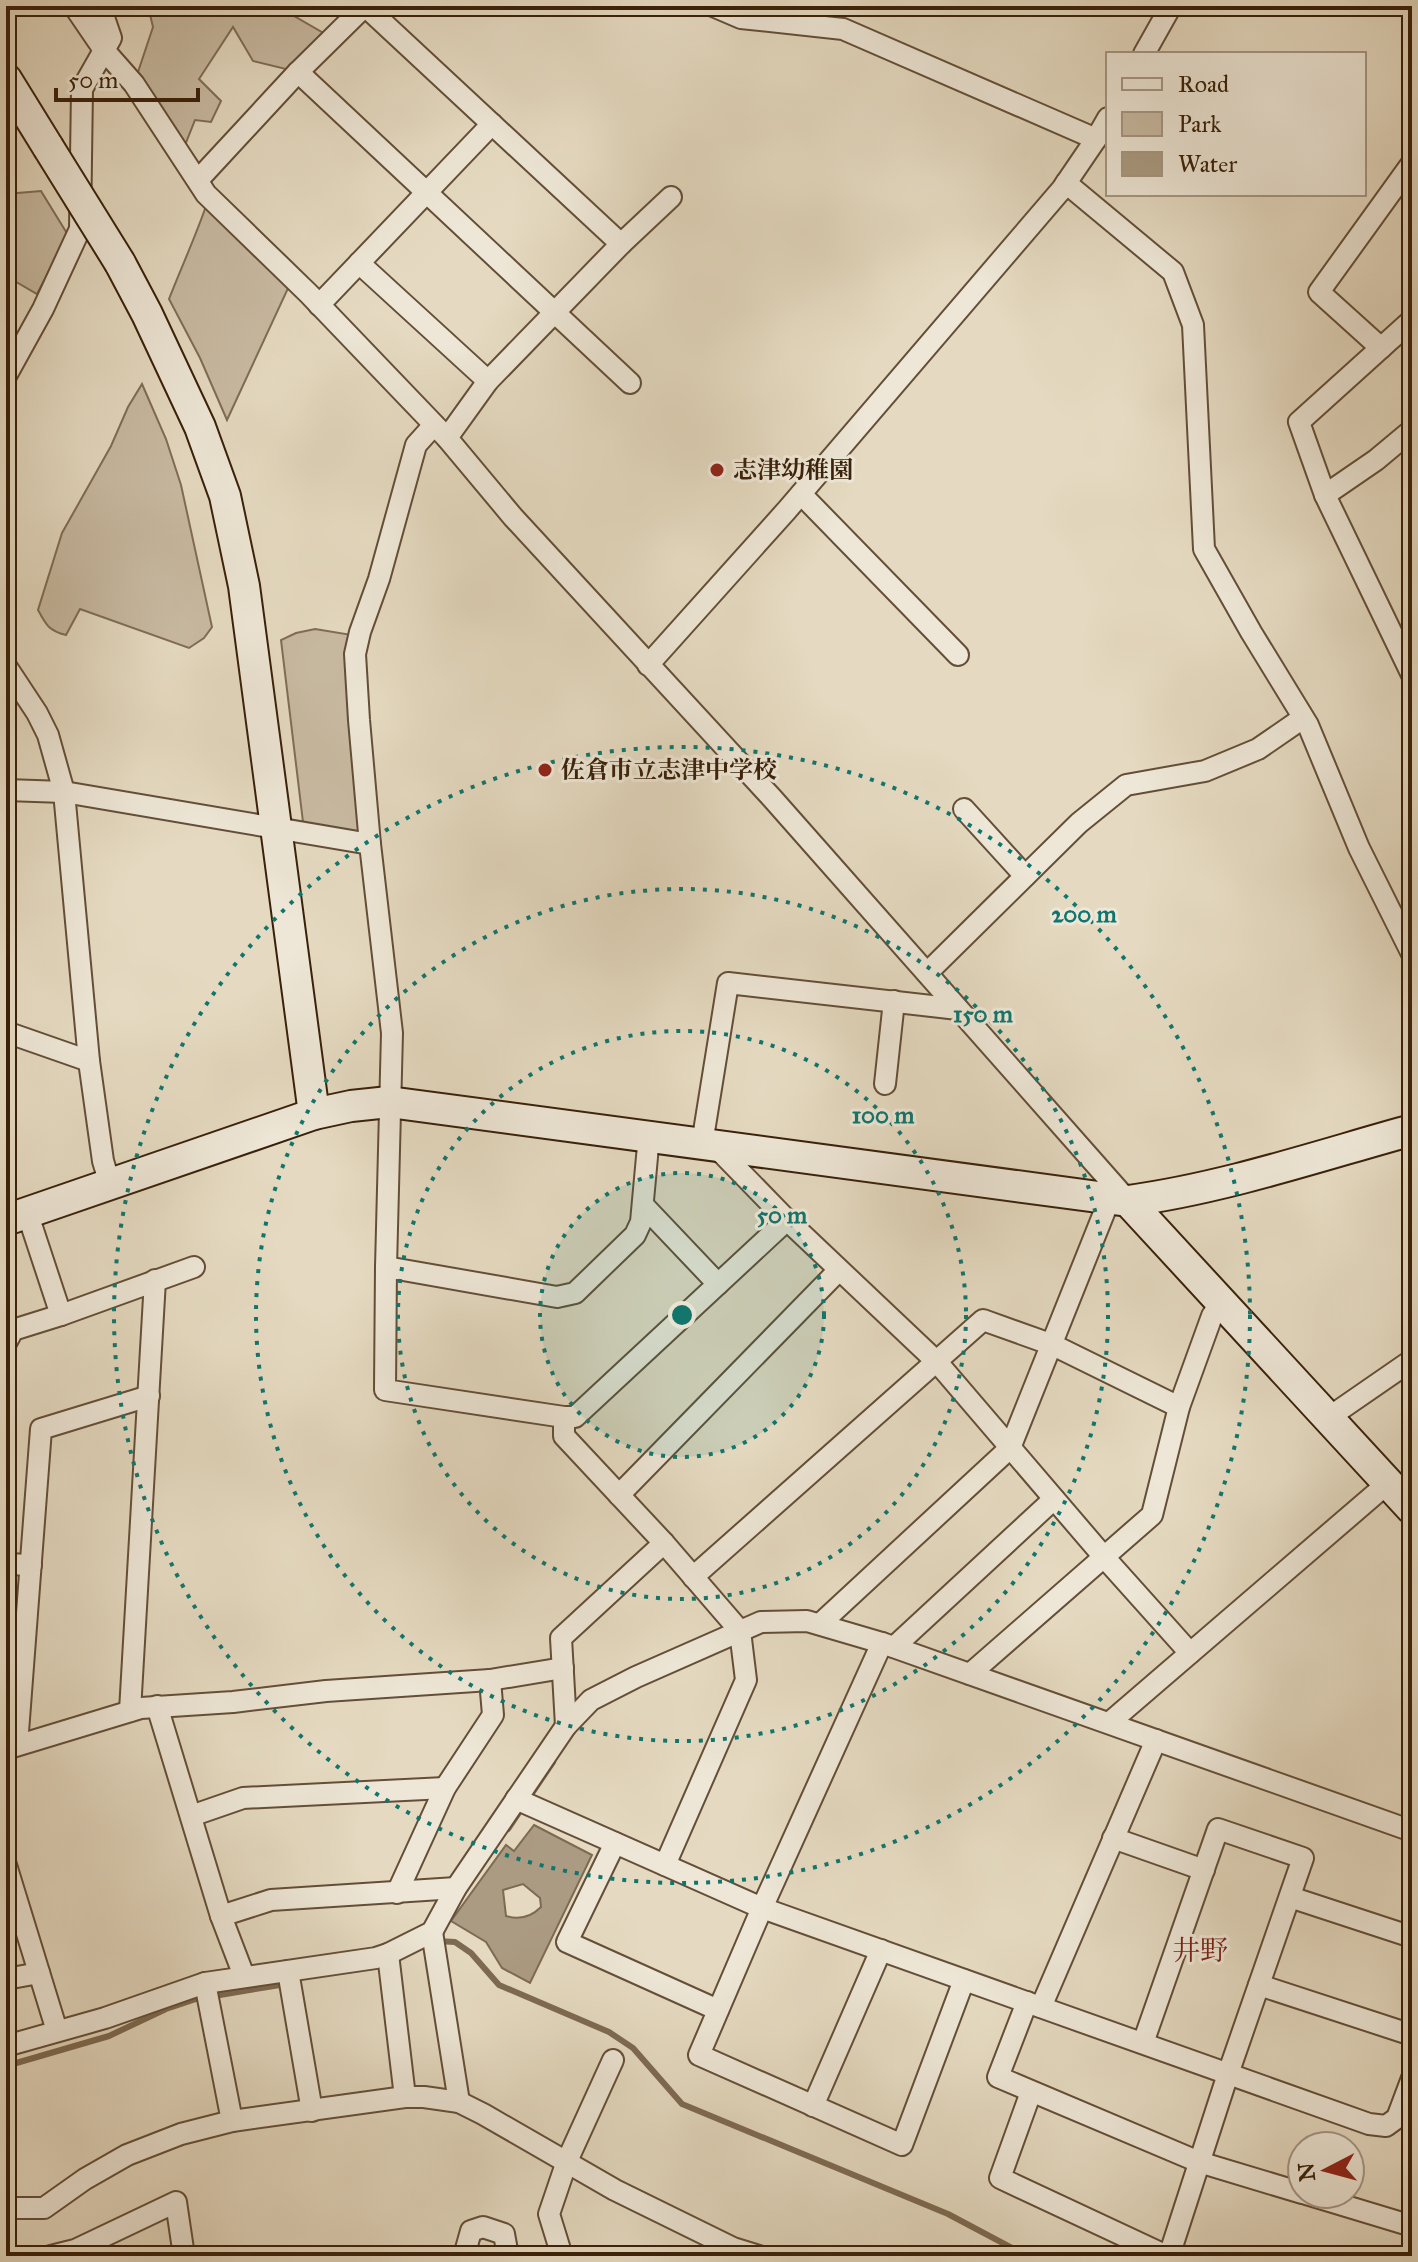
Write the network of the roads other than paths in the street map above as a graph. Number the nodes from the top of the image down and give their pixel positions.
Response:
1 (74, 6) edge
2 (100, 6) edge
3 (365, 6) edge
4 (713, 6) edge
5 (1171, 6) edge
6 (104, 50) junction
7 (1145, 52) edge
8 (298, 72) junction
9 (8, 86) edge
10 (1106, 122) edge
11 (492, 124) junction
12 (1096, 139) junction
13 (1412, 163) edge
14 (198, 180) junction
15 (1066, 183) junction
16 (425, 192) junction
17 (671, 197) dead end
18 (621, 244) junction
19 (359, 263) junction
20 (319, 305) junction
21 (554, 313) junction
22 (1412, 320) edge
23 (15, 341) edge
24 (1381, 348) junction
25 (6, 376) edge
26 (488, 381) junction
27 (630, 383) dead end
28 (1412, 430) edge
29 (440, 432) junction
30 (801, 494) junction
31 (1325, 495) junction
32 (958, 655) dead end
33 (648, 665) junction
34 (6, 666) edge
35 (1412, 675) edge
36 (1303, 718) junction
37 (6, 790) edge
38 (64, 792) junction
39 (964, 809) dead end
40 (276, 828) junction
41 (370, 844) junction
42 (1025, 876) junction
43 (1412, 954) edge
44 (927, 973) junction
45 (894, 1001) junction
46 (958, 1009) junction
47 (8, 1039) edge
48 (89, 1061) junction
49 (885, 1084) dead end
50 (389, 1102) junction
51 (314, 1114) junction
52 (1412, 1130) edge
53 (649, 1135) junction
54 (708, 1144) junction
55 (110, 1184) junction
56 (1119, 1200) junction
57 (643, 1205) junction
58 (12, 1216) edge
59 (787, 1220) junction
60 (194, 1267) dead end
61 (386, 1267) junction
62 (839, 1270) junction
63 (155, 1280) junction
64 (718, 1284) junction
65 (1221, 1302) junction
66 (61, 1315) junction
67 (6, 1343) edge
68 (1053, 1345) junction
69 (1412, 1360) edge
70 (937, 1362) junction
71 (149, 1396) junction
72 (1179, 1407) junction
73 (564, 1417) junction
74 (1328, 1418) junction
75 (1010, 1448) junction
76 (1388, 1483) junction
77 (619, 1495) junction
78 (1054, 1499) junction
79 (1412, 1509) edge
80 (664, 1543) junction
81 (1104, 1557) junction
82 (6, 1564) edge
83 (31, 1565) junction
84 (693, 1577) junction
85 (820, 1624) junction
86 (740, 1631) junction
87 (888, 1645) junction
88 (1190, 1653) junction
89 (563, 1668) junction
90 (970, 1674) junction
91 (490, 1680) junction
92 (157, 1706) junction
93 (130, 1711) junction
94 (1109, 1723) junction
95 (566, 1726) junction
96 (1156, 1740) junction
97 (12, 1747) edge
98 (445, 1788) junction
99 (516, 1799) junction
100 (191, 1816) junction
101 (1412, 1831) edge
102 (1113, 1838) junction
103 (615, 1843) junction
104 (665, 1865) junction
105 (6, 1866) edge
106 (1204, 1870) junction
107 (456, 1888) junction
108 (397, 1893) junction
109 (1290, 1897) junction
110 (762, 1908) junction
111 (221, 1916) junction
112 (432, 1932) junction
113 (1412, 1937) edge
114 (881, 1950) junction
115 (388, 1954) junction
116 (288, 1971) junction
117 (39, 1973) junction
118 (244, 1976) junction
119 (6, 1979) edge
120 (964, 1980) junction
121 (205, 1983) junction
122 (1259, 1985) junction
123 (1034, 2005) junction
124 (718, 2010) junction
125 (57, 2031) junction
126 (1412, 2035) edge
127 (1143, 2043) junction
128 (6, 2046) edge
129 (613, 2060) dead end
130 (1228, 2074) junction
131 (1412, 2078) edge
132 (1031, 2092) junction
133 (405, 2097) junction
134 (459, 2102) junction
135 (813, 2106) junction
136 (312, 2111) junction
137 (232, 2121) junction
138 (567, 2161) junction
139 (1199, 2162) junction
140 (1286, 2188) edge
141 (6, 2208) edge
142 (1360, 2210) edge
143 (1412, 2226) edge
144 (75, 2253) edge
145 (51, 2256) edge
146 (184, 2256) edge
147 (464, 2256) edge
148 (508, 2256) edge
149 (562, 2256) edge
150 (759, 2256) edge
151 (1168, 2256) edge

1 - 6 street
2 - 6 street
3 - 8 street
3 - 11 street
4 - 12 street
5 - 7 street
6 - 14 street
6 - 23 street
8 - 14 street
8 - 16 street
9 - 40 street, bridge
10 - 12 street
11 - 16 street
11 - 18 street
12 - 15 street
13 - 24 street
14 - 20 street
15 - 30 street
15 - 36 street
16 - 19 street
16 - 21 street
17 - 18 street
18 - 21 street
19 - 20 street
19 - 26 street
20 - 29 street
21 - 26 street
21 - 27 street
22 - 24 street
23 - 25 street
24 - 31 street
26 - 29 street
28 - 31 street
29 - 33 street
29 - 41 street
30 - 32 street
30 - 33 street
31 - 35 street
33 - 44 street
34 - 38 street
36 - 42 street
36 - 43 street
37 - 38 street
38 - 40 street
38 - 48 street
39 - 42 street
40 - 41 street
40 - 51 street
41 - 50 street
42 - 44 street
44 - 46 street
45 - 46 street
45 - 49 street
45 - 54 street
46 - 56 street
47 - 48 street
48 - 55 street
50 - 51 street
50 - 53 street
50 - 61 street
51 - 55 street
52 - 56 street
53 - 54 street
53 - 57 street
54 - 56 street
54 - 59 street
55 - 58 street
56 - 65 street
56 - 68 street
57 - 61 street
57 - 64 street
58 - 66 street
59 - 62 street
59 - 64 street
60 - 63 street
61 - 73 street
62 - 70 street
62 - 77 street
63 - 66 street
63 - 71 street
64 - 73 street
65 - 72 street
65 - 74 street
66 - 67 street
68 - 70 street
68 - 72 street
68 - 75 street
69 - 74 street
70 - 75 street
70 - 84 street
71 - 83 street
71 - 93 street
72 - 81 street
73 - 77 street
74 - 76 street
75 - 78 street
75 - 85 street
76 - 79 street
76 - 88 street
77 - 80 street
78 - 81 street
78 - 87 street
80 - 84 street
80 - 89 street
81 - 88 street
81 - 90 street
82 - 83 street
83 - 97 street
84 - 86 street
85 - 86 street
85 - 87 street
86 - 95 street
86 - 104 street
87 - 90 street
87 - 110 street
88 - 94 street
89 - 91 street
89 - 95 street
90 - 94 street
91 - 92 street
91 - 98 street
92 - 93 street
92 - 100 street
93 - 97 street
94 - 96 street
95 - 99 street
96 - 101 street
96 - 102 street
98 - 100 street
98 - 108 street
99 - 103 street
99 - 107 street
100 - 111 street
102 - 106 street
102 - 123 street
103 - 104 street
103 - 124 street
104 - 110 street
105 - 117 street
106 - 109 street
106 - 127 street
107 - 108 street
107 - 112 street
108 - 111 street
109 - 113 street
109 - 122 street
110 - 114 street
110 - 124 street
111 - 118 street
112 - 115 street
112 - 134 street
114 - 120 street
114 - 135 street
115 - 116 street
115 - 133 street
116 - 118 street
116 - 136 street
117 - 119 street
117 - 125 street
118 - 121 street
120 - 123 street
120 - 135 street
121 - 125 street
121 - 137 street
122 - 126 street
122 - 130 street
123 - 127 street
123 - 132 street
124 - 135 street
125 - 128 street
127 - 130 street
129 - 138 street
130 - 131 street
130 - 139 street
132 - 139 street
132 - 151 street
133 - 134 street
133 - 136 street
134 - 138 street
136 - 137 street
137 - 141 street
138 - 149 street
138 - 150 street
139 - 140 street
139 - 151 street
142 - 143 street
144 - 145 street
144 - 146 street
147 - 148 street

